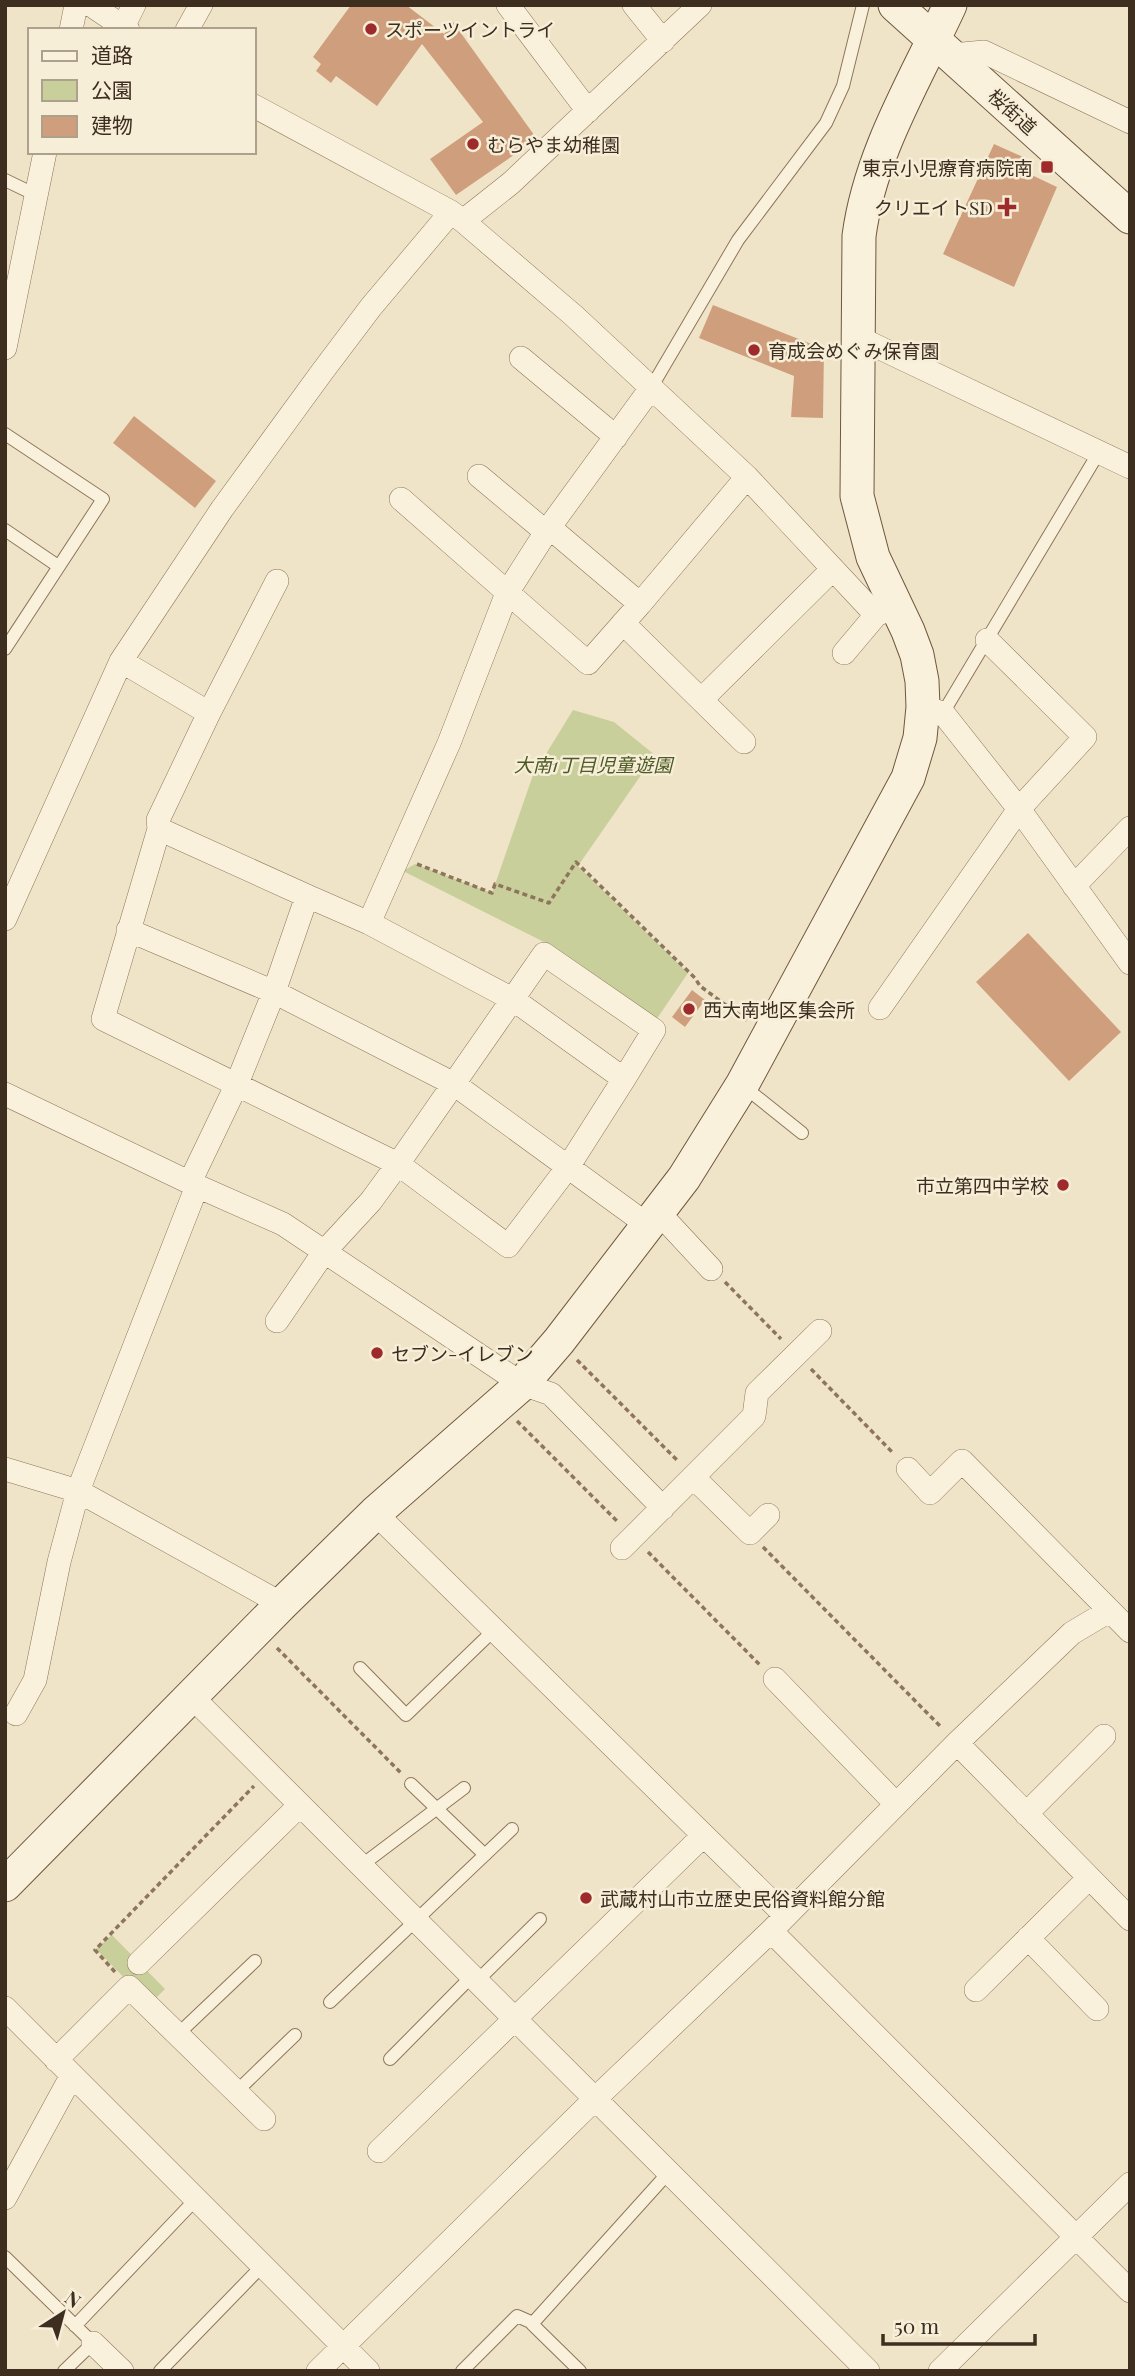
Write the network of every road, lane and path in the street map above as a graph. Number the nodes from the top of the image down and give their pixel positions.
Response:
1 (76, 5) edge
2 (91, 5) edge
3 (134, 5) edge
4 (201, 5) edge
5 (508, 5) edge
6 (634, 5) edge
7 (700, 5) edge
8 (863, 5) edge
9 (895, 5) edge
10 (950, 5) edge
11 (71, 28) edge
12 (125, 28) edge
13 (188, 28) edge
14 (663, 41) junction
15 (943, 48) junction
16 (256, 107) edge
17 (588, 111) junction
18 (1130, 122) edge
19 (45, 154) edge
20 (5, 180) edge
21 (36, 195) junction
22 (457, 217) junction
23 (1130, 217) edge
24 (11, 281) edge
25 (857, 337) junction
26 (5, 348) edge
27 (521, 358) dead end
28 (651, 388) junction
29 (5, 434) edge
30 (616, 437) junction
31 (1099, 452) junction
32 (1130, 467) edge
33 (479, 476) dead end
34 (747, 477) junction
35 (401, 499) dead end
36 (547, 529) junction
37 (5, 530) edge
38 (58, 566) junction
39 (833, 569) junction
40 (277, 581) dead end
41 (507, 593) junction
42 (640, 604) junction
43 (886, 610) junction
44 (623, 623) junction
45 (987, 640) junction
46 (5, 649) edge
47 (844, 653) dead end
48 (121, 661) junction
49 (702, 699) junction
50 (933, 710) junction
51 (209, 713) junction
52 (744, 742) dead end
53 (1019, 809) junction
54 (1130, 828) edge
55 (159, 829) junction
56 (397, 856) junction
57 (1074, 886) junction
58 (307, 896) junction
59 (5, 919) edge
60 (369, 923) junction
61 (128, 930) junction
62 (1130, 963) edge
63 (274, 992) junction
64 (514, 1000) junction
65 (880, 1008) dead end
66 (767, 1035) junction
67 (624, 1079) junction
68 (454, 1084) junction
69 (742, 1085) junction
70 (236, 1086) junction
71 (5, 1094) edge
72 (802, 1133) dead end
73 (398, 1164) junction
74 (568, 1167) junction
75 (194, 1184) junction
76 (654, 1220) junction
77 (324, 1252) junction
78 (711, 1269) dead end
79 (277, 1321) dead end
80 (820, 1331) dead end
81 (559, 1341) junction
82 (522, 1384) junction
83 (5, 1469) edge
84 (908, 1469) dead end
85 (693, 1477) junction
86 (78, 1491) junction
87 (663, 1508) junction
88 (374, 1513) junction
89 (768, 1516) dead end
90 (750, 1533) junction
91 (622, 1548) dead end
92 (282, 1604) junction
93 (1109, 1611) junction
94 (258, 1629) junction
95 (494, 1631) junction
96 (1130, 1631) edge
97 (360, 1668) dead end
98 (775, 1679) dead end
99 (191, 1696) junction
100 (11, 1720) edge
101 (1104, 1736) dead end
102 (957, 1743) junction
103 (268, 1772) junction
104 (411, 1784) joint
105 (464, 1788) dead end
106 (896, 1804) junction
107 (300, 1805) junction
108 (437, 1808) junction
109 (1026, 1814) junction
110 (512, 1829) dead end
111 (703, 1836) junction
112 (485, 1855) junction
113 (362, 1865) junction
114 (1089, 1878) junction
115 (5, 1885) edge
116 (540, 1919) dead end
117 (1130, 1919) edge
118 (416, 1920) junction
119 (778, 1924) junction
120 (1028, 1938) junction
121 (255, 1961) dead end
122 (139, 1963) dead end
123 (475, 1978) junction
124 (129, 1987) junction
125 (976, 1990) dead end
126 (330, 2002) dead end
127 (5, 2008) edge
128 (1097, 2009) dead end
129 (515, 2018) junction
130 (178, 2034) junction
131 (295, 2035) dead end
132 (390, 2059) dead end
133 (64, 2068) junction
134 (237, 2091) junction
135 (595, 2099) junction
136 (264, 2119) dead end
137 (379, 2151) dead end
138 (669, 2172) junction
139 (1130, 2184) edge
140 (5, 2198) edge
141 (196, 2200) junction
142 (1076, 2238) junction
143 (5, 2257) edge
144 (262, 2266) junction
145 (1130, 2291) edge
146 (533, 2323) junction
147 (75, 2326) junction
148 (93, 2343) junction
149 (344, 2346) junction
150 (64, 2371) edge
151 (122, 2371) edge
152 (160, 2371) edge
153 (318, 2371) edge
154 (368, 2371) edge
155 (462, 2371) edge
156 (580, 2371) edge
157 (868, 2371) edge
158 (940, 2371) edge

1 - 11 street
2 - 12 street
3 - 12 street
4 - 13 street
5 - 17 street
6 - 14 street
7 - 14 street
8 - 28 lane
9 - 15 street, 桜街道
10 - 15 street
14 - 17 street
15 - 18 street
15 - 23 street, 桜街道
15 - 25 street
16 - 22 street
17 - 22 street
19 - 21 street
20 - 21 lane
21 - 24 street
22 - 28 street
22 - 48 street
24 - 26 street
25 - 31 street
25 - 43 street
27 - 30 street
28 - 30 street
28 - 34 street
29 - 38 lane
30 - 36 street
31 - 32 street
31 - 45 lane
33 - 36 street
34 - 39 street
34 - 42 street
35 - 41 street
36 - 41 street
36 - 42 street
37 - 38 lane
38 - 46 lane
39 - 43 street
39 - 49 street
40 - 51 street
41 - 44 street
41 - 56 street
42 - 44 street
43 - 47 street
43 - 50 street
44 - 49 street
45 - 50 lane
45 - 53 street
48 - 51 street
48 - 59 street
49 - 52 street
50 - 53 street
50 - 66 street
51 - 55 street
53 - 57 street
53 - 65 street
54 - 57 street
55 - 58 street
55 - 61 street
56 - 60 street
56 - 66 path
57 - 62 street
58 - 60 street
58 - 63 street
60 - 64 street
61 - 63 street
61 - 70 street
63 - 68 street
63 - 70 street
64 - 67 street
64 - 67 street
64 - 68 street
66 - 69 street
67 - 74 street
68 - 73 street
68 - 74 street
69 - 72 lane
69 - 76 street
70 - 73 street
70 - 75 street
71 - 75 street
73 - 74 street
73 - 77 street
74 - 76 street
75 - 77 street
75 - 86 street
76 - 78 street
76 - 81 street
77 - 79 street
77 - 82 street
80 - 85 street
81 - 82 street
81 - 85 path
82 - 87 street
82 - 88 street
83 - 86 street
84 - 93 street
85 - 87 street
85 - 90 street
86 - 92 street
86 - 100 street
87 - 91 street
88 - 92 street
88 - 95 street
89 - 90 street
90 - 102 path
92 - 94 street
93 - 96 street
93 - 102 street
94 - 99 street
94 - 104 path
95 - 97 lane
95 - 111 street
98 - 106 street
99 - 103 street
99 - 115 street
101 - 109 street
102 - 106 street
102 - 109 street
103 - 107 street
103 - 124 path
104 - 108 lane
105 - 108 lane
106 - 119 street
107 - 113 street
107 - 122 street
108 - 112 lane
108 - 113 lane
109 - 114 street
110 - 112 lane
111 - 119 street
111 - 129 street
112 - 118 lane
113 - 118 street
114 - 117 street
114 - 120 street
116 - 123 lane
118 - 123 street
118 - 126 lane
119 - 135 street
119 - 142 street
120 - 125 street
120 - 128 street
121 - 130 lane
123 - 129 street
123 - 132 lane
124 - 130 street
124 - 133 street
127 - 133 street
129 - 135 street
129 - 137 street
130 - 134 street
131 - 134 lane
133 - 140 street
133 - 141 street
134 - 136 street
135 - 138 street
135 - 149 street
138 - 146 lane
138 - 157 street
139 - 142 street
141 - 144 street
141 - 147 lane
142 - 145 street
142 - 158 street
143 - 147 lane
144 - 149 street
144 - 152 lane
146 - 155 lane
146 - 156 lane
147 - 148 lane
148 - 150 lane
148 - 151 street
149 - 153 street
149 - 154 street

